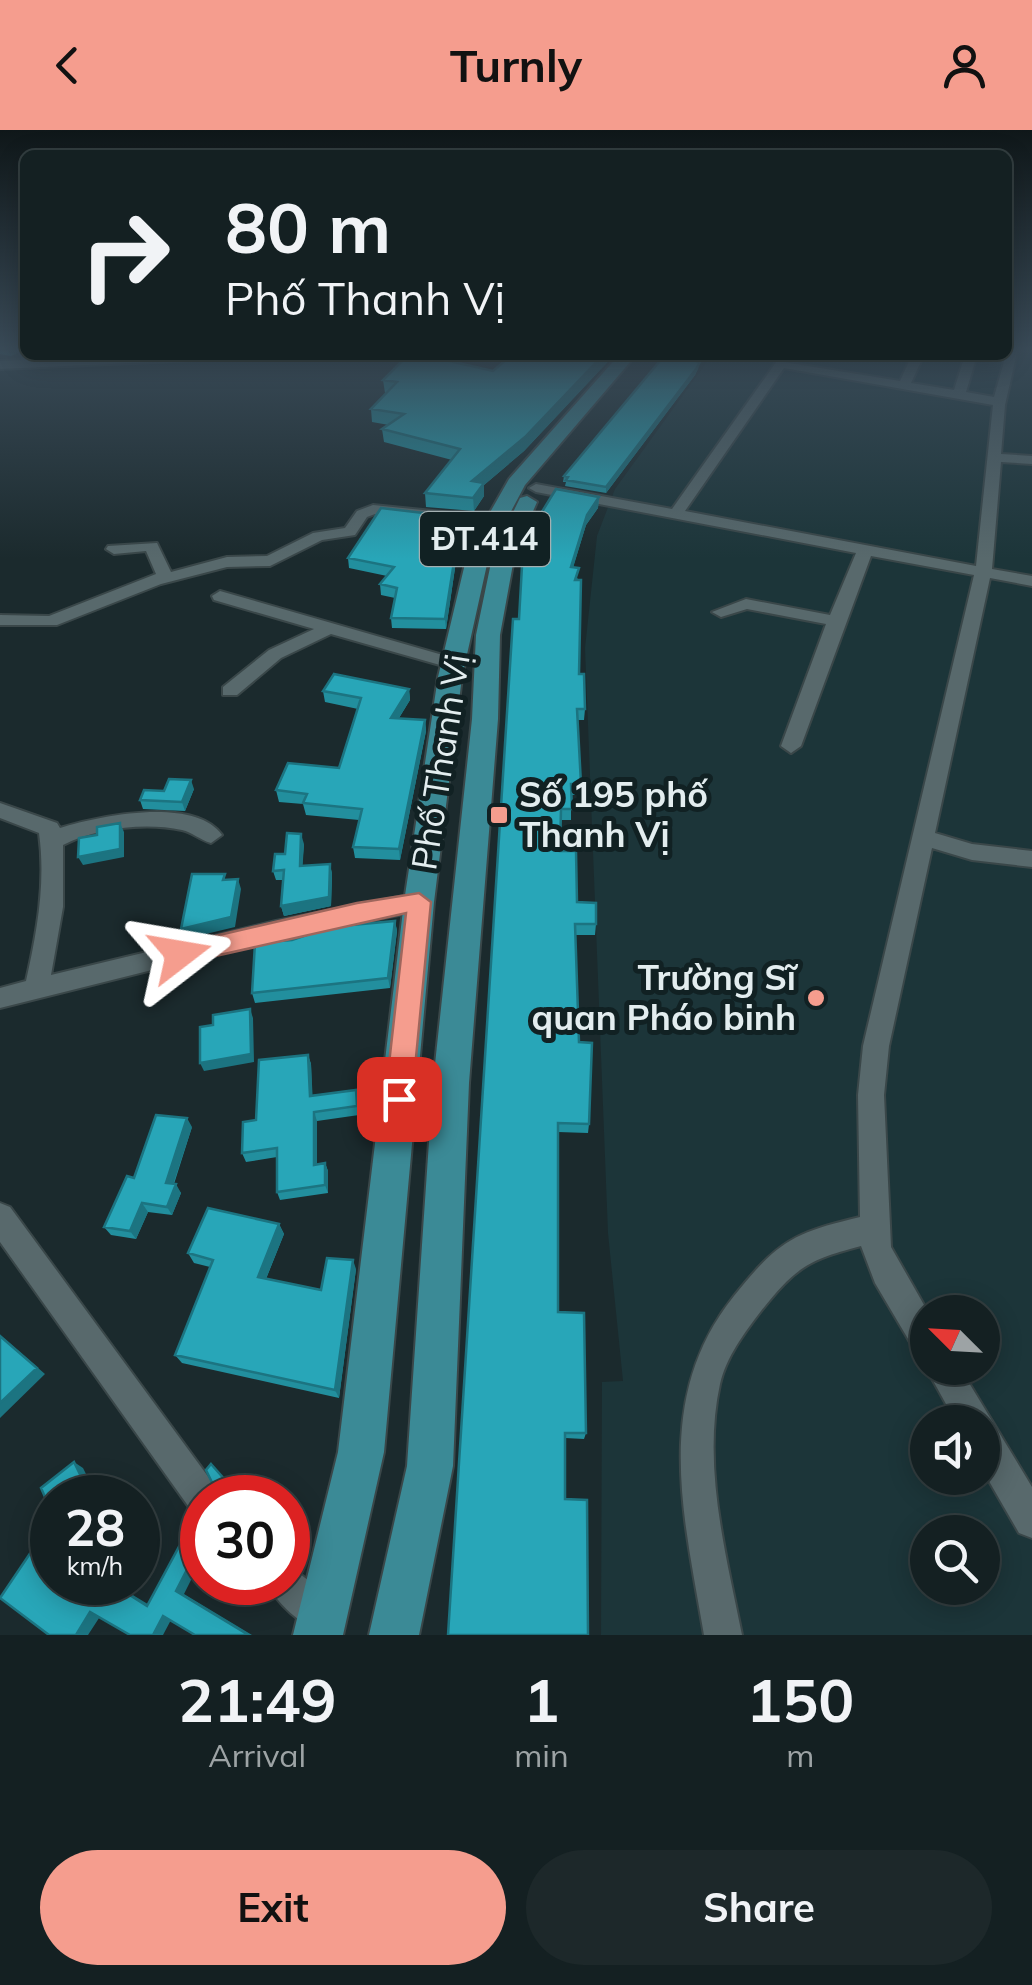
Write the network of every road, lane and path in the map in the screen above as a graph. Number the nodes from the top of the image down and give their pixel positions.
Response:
1 (572, 418) edge
2 (593, 418) edge
3 (743, 418) edge
4 (1004, 418) edge
5 (1014, 459) edge
6 (1032, 473) edge
7 (536, 488) junction
8 (675, 515) junction
9 (492, 522) junction
10 (114, 548) dead end
11 (865, 551) junction
12 (983, 573) junction
13 (162, 579) junction
14 (1032, 580) edge
15 (220, 596) dead end
16 (721, 612) dead end
17 (0, 620) edge
18 (836, 621) junction
19 (330, 628) junction
20 (454, 664) junction
21 (230, 692) dead end
22 (791, 746) dead end
23 (0, 810) edge
24 (211, 835) dead end
25 (923, 837) junction
26 (52, 841) junction
27 (1032, 859) edge
28 (419, 902) junction
29 (37, 986) junction
30 (0, 998) edge
31 (0, 1217) edge
32 (875, 1228) junction
33 (910, 1313) edge
34 (1000, 1466) edge
35 (186, 1475) edge
36 (1032, 1520) edge
37 (304, 1605) edge
38 (321, 1625) edge
39 (394, 1635) edge
40 (724, 1635) edge

1 - 9 main road, Phố Thanh Vị / ĐT.414
2 - 7 main road, Phố Thanh Vị
3 - 8 street
4 - 5 street
5 - 6 street
5 - 12 street
7 - 8 street
7 - 39 main road, Phố Thanh Vị
8 - 11 street
9 - 13 street
9 - 20 main road, Phố Thanh Vị / ĐT.414
10 - 13 street
11 - 12 street
11 - 18 street
12 - 14 street
12 - 25 street
13 - 17 street
15 - 19 street
16 - 18 street
18 - 22 street
19 - 20 street
19 - 21 street
20 - 28 main road, Phố Thanh Vị / ĐT.414
23 - 26 street
24 - 26 street
25 - 27 street
25 - 32 street
26 - 29 street
28 - 29 street
28 - 38 main road, Phố Thanh Vị / ĐT.414
29 - 30 street
31 - 35 street
32 - 33 street
32 - 40 street
34 - 36 street
37 - 38 street

